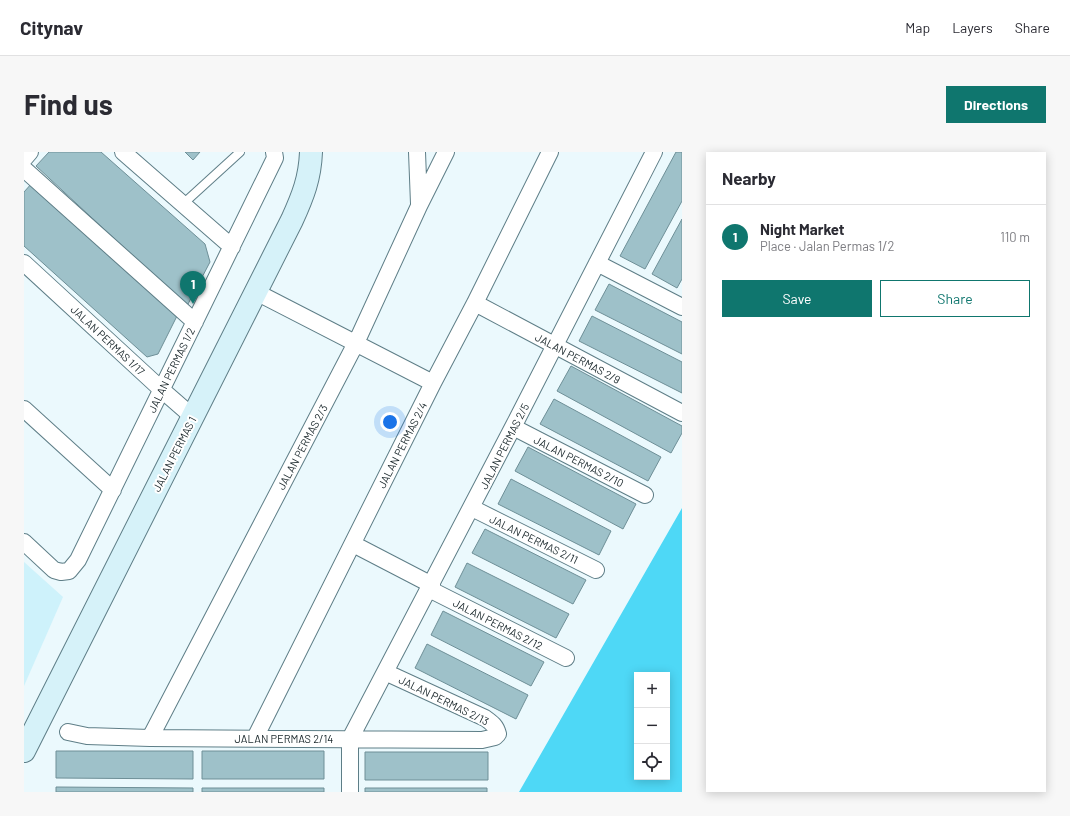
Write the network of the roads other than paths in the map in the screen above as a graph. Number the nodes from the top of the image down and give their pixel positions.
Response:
1 (30, 152) edge
2 (123, 152) edge
3 (240, 152) edge
4 (274, 152) edge
5 (311, 152) edge
6 (417, 152) edge
7 (446, 152) edge
8 (550, 152) edge
9 (654, 152) edge
10 (24, 159) edge
11 (24, 169) edge
12 (183, 204) junction
13 (419, 206) junction
14 (232, 247) junction
15 (24, 263) edge
16 (597, 263) junction
17 (256, 292) junction
18 (475, 303) junction
19 (681, 304) edge
20 (195, 322) junction
21 (356, 343) junction
22 (555, 346) junction
23 (433, 383) junction
24 (162, 390) junction
25 (24, 409) edge
26 (682, 413) edge
27 (193, 416) junction
28 (514, 427) junction
29 (113, 490) junction
30 (646, 495) dead end
31 (472, 508) junction
32 (24, 542) edge
33 (353, 544) junction
34 (596, 570) dead end
35 (430, 587) junction
36 (566, 658) dead end
37 (385, 672) junction
38 (68, 732) dead end
39 (498, 734) joint
40 (150, 738) junction
41 (255, 738) junction
42 (350, 739) junction
43 (24, 751) edge
44 (350, 792) edge

1 - 10 street
2 - 12 street
3 - 12 lane
4 - 14 street, JALAN PERMAS 1/2
5 - 17 street, JALAN PERMAS 1
6 - 13 street
7 - 13 street, JALAN PERMAS 2/3
8 - 18 street, JALAN PERMAS 2/4
9 - 16 street, JALAN PERMAS 2/5
11 - 20 street
12 - 14 street
13 - 21 street, JALAN PERMAS 2/3
14 - 20 street, JALAN PERMAS 1/2
15 - 24 street, JALAN PERMAS 1/17
16 - 19 street
16 - 22 street, JALAN PERMAS 2/5
17 - 21 street
17 - 27 street, JALAN PERMAS 1
18 - 22 street, JALAN PERMAS 2/9
18 - 23 street, JALAN PERMAS 2/4
20 - 24 street, JALAN PERMAS 1/2
21 - 23 street
21 - 40 street, JALAN PERMAS 2/3
22 - 26 street, JALAN PERMAS 2/9
22 - 28 street, JALAN PERMAS 2/5
23 - 33 street, JALAN PERMAS 2/4
24 - 27 street, JALAN PERMAS 1/17
24 - 29 street, JALAN PERMAS 1/2
25 - 29 street
27 - 43 street, JALAN PERMAS 1
28 - 30 street, JALAN PERMAS 2/10
28 - 31 street, JALAN PERMAS 2/5
29 - 32 street, JALAN PERMAS 1/2
31 - 34 street, JALAN PERMAS 2/11
31 - 35 street, JALAN PERMAS 2/5
33 - 35 street, JALAN PERMAS 2/12
33 - 41 street, JALAN PERMAS 2/4
35 - 36 street, JALAN PERMAS 2/12
35 - 37 street, JALAN PERMAS 2/5
37 - 39 street, JALAN PERMAS 2/13
37 - 42 street, JALAN PERMAS 2/5
38 - 40 street, JALAN PERMAS 2/14
39 - 42 street, JALAN PERMAS 2/14
40 - 41 street, JALAN PERMAS 2/14
41 - 42 street, JALAN PERMAS 2/14
42 - 44 street

